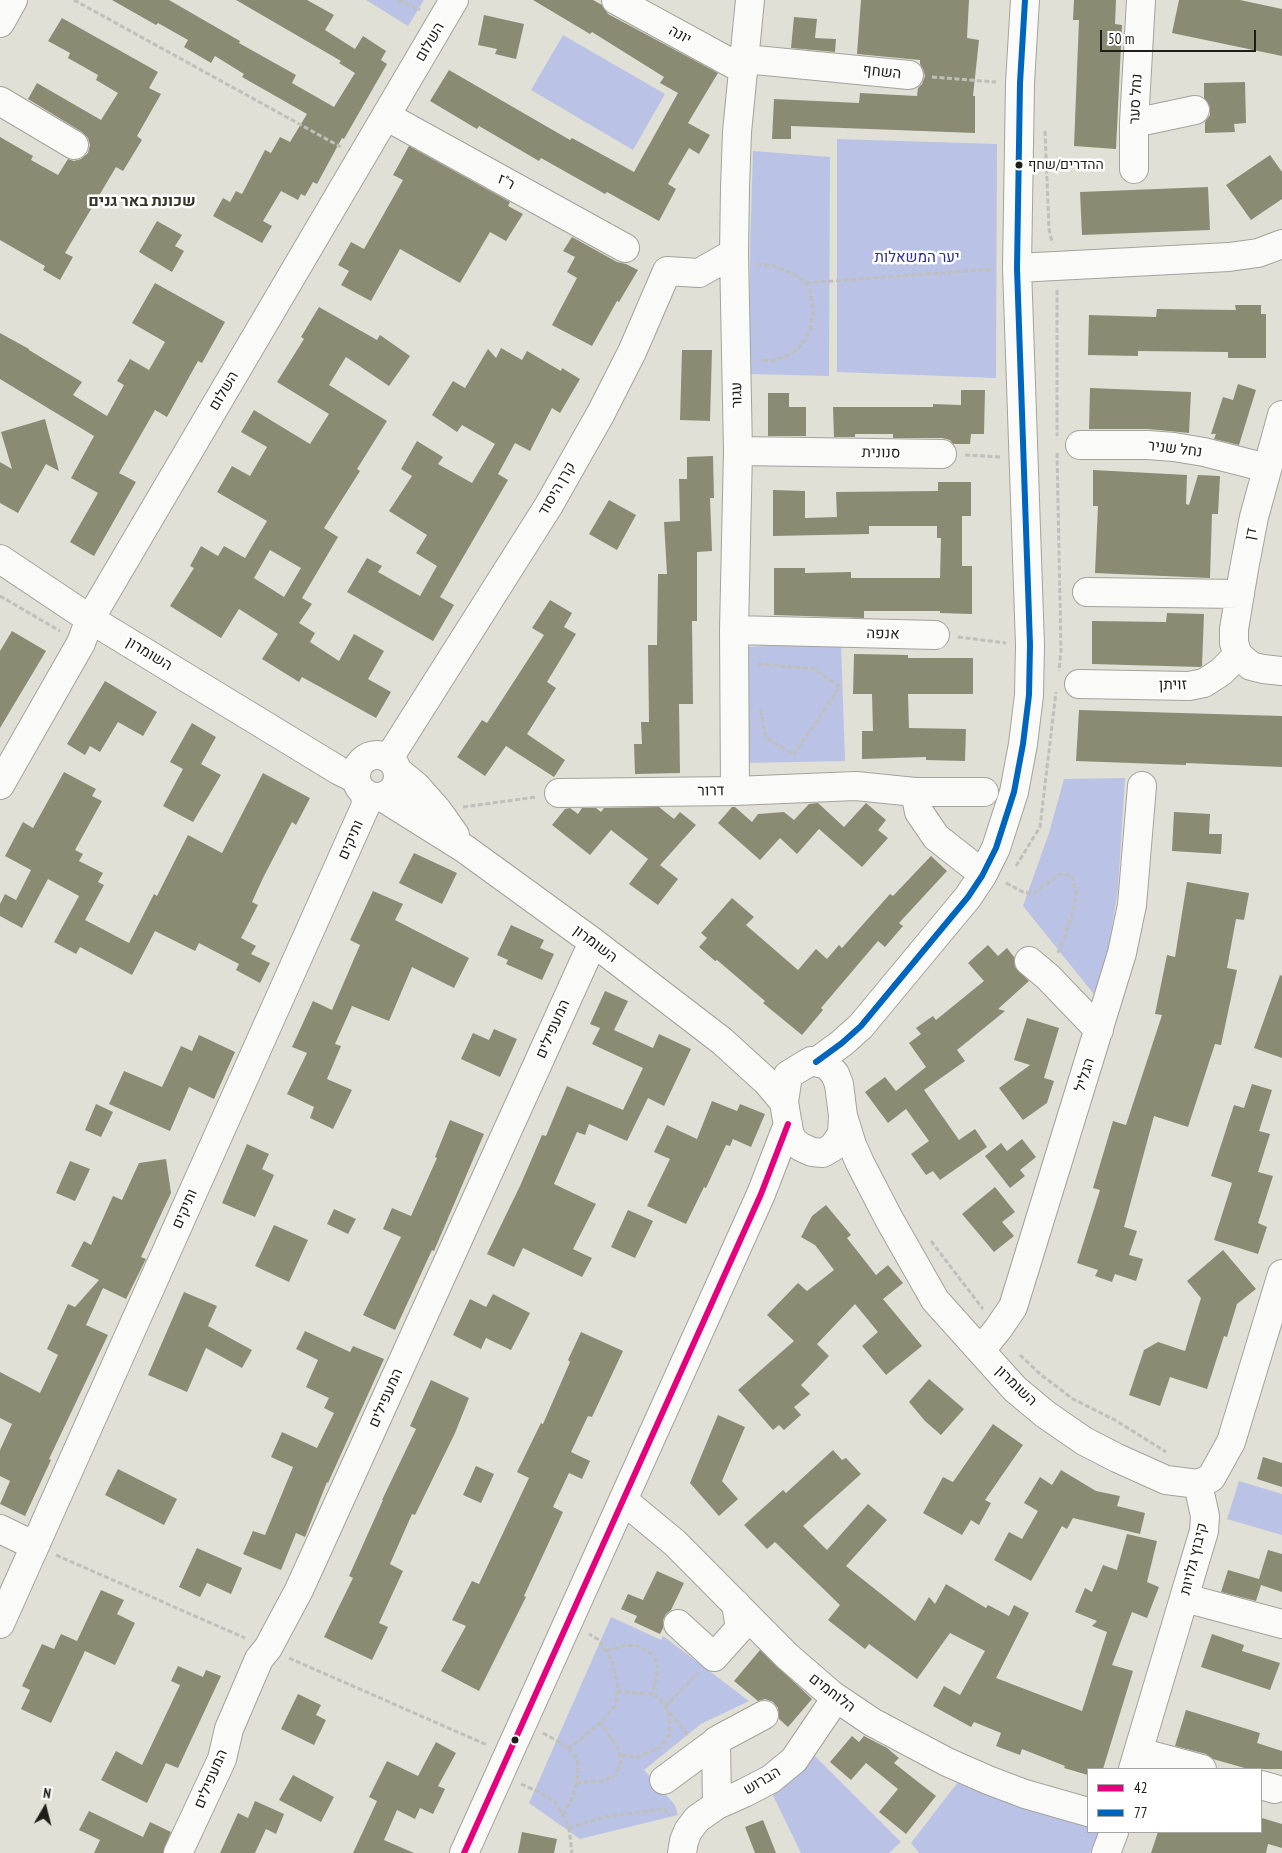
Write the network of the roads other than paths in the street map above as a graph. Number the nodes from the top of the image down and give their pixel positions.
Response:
1 (13, 0) edge
2 (454, 0) edge
3 (616, 0) edge
4 (750, 0) edge
5 (1025, 0) edge
6 (1142, 0) edge
7 (0, 23) edge
8 (744, 65) junction
9 (909, 75) road end
10 (0, 101) edge
11 (1195, 110) dead end
12 (386, 116) junction
13 (1134, 123) junction
14 (74, 145) dead end
15 (1134, 169) dead end
16 (1282, 244) edge
17 (626, 248) dead end
18 (734, 257) junction
19 (1017, 268) junction
20 (1282, 415) edge
21 (1080, 445) dead end
22 (738, 451) junction
23 (942, 454) road end
24 (1267, 468) junction
25 (0, 560) edge
26 (1087, 592) dead end
27 (1240, 594) junction
28 (85, 631) junction
29 (935, 635) road end
30 (734, 643) junction
31 (1238, 655) junction
32 (1282, 671) edge
33 (1079, 684) dead end
34 (394, 765) junction
35 (366, 783) junction
36 (0, 785) edge
37 (1142, 786) dead end
38 (735, 791) junction
39 (915, 792) junction
40 (984, 792) dead end
41 (559, 794) road end
42 (465, 849) junction
43 (994, 878) junction
44 (593, 942) junction
45 (1038, 969) road end
46 (861, 1026) junction
47 (1099, 1030) junction
48 (722, 1041) junction
49 (816, 1062) junction
50 (788, 1075) junction
51 (840, 1087) junction
52 (786, 1113) junction
53 (843, 1116) junction
54 (817, 1152) junction
55 (761, 1194) junction
56 (889, 1219) junction
57 (1282, 1274) edge
58 (981, 1350) junction
59 (1198, 1484) junction
60 (623, 1500) junction
61 (0, 1529) edge
62 (35, 1546) junction
63 (700, 1594) dead end
64 (1185, 1598) junction
65 (738, 1616) junction
66 (0, 1624) edge
67 (678, 1624) dead end
68 (1282, 1624) edge
69 (836, 1698) junction
70 (764, 1715) dead end
71 (716, 1741) junction
72 (1136, 1761) edge
73 (1194, 1768) edge
74 (664, 1780) dead end
75 (717, 1805) junction
76 (1087, 1812) edge
77 (1114, 1833) edge
78 (683, 1847) edge
79 (178, 1853) edge
80 (464, 1853) edge
81 (1106, 1853) edge

1 - 7 street
2 - 12 street, השלום
3 - 8 street, יונה
4 - 8 street, עגור
5 - 19 street
6 - 13 street, נחל סער
8 - 9 street, השחף
8 - 18 street, עגור
10 - 14 street
11 - 13 street
12 - 17 street, ר"ז
12 - 28 street, השלום
13 - 15 street, נחל סער
16 - 19 street
18 - 22 street, עגור
18 - 34 street, קרן היסוד
19 - 43 street
20 - 24 street, דן
21 - 24 street, נחל שניר
22 - 23 street, סנונית
22 - 30 street, עגור
24 - 27 street, דן
25 - 28 street, השומרון
26 - 27 street
27 - 31 street, דן
28 - 35 street, השומרון
28 - 36 street, השלום
29 - 30 street, אנפה
30 - 38 street, עגור
31 - 32 street
31 - 33 street, זויתן
34 - 35 street
34 - 35 street, השומרון
34 - 42 street, השומרון
35 - 42 street, השומרון
35 - 62 street, ותיקים
37 - 47 street, הגליל
38 - 39 street, דרור
38 - 41 street, דרור
39 - 40 street, דרור
39 - 43 street
42 - 44 street, השומרון
43 - 46 street
44 - 48 street, השומרון
44 - 79 street, המעפילים
45 - 47 street
46 - 49 street
46 - 51 street
47 - 58 street, הגליל
48 - 50 street, השומרון
48 - 52 street, השומרון
49 - 50 street
49 - 51 street
50 - 52 street
51 - 53 street
52 - 54 street
52 - 55 street
53 - 54 street
53 - 56 street, השומרון
54 - 55 street
54 - 56 street, השומרון
55 - 60 street
56 - 58 street, השומרון
57 - 59 street
58 - 59 street, השומרון
59 - 64 street, קיבוץ גלויות
60 - 65 street, הלוחמים
60 - 80 street
61 - 62 street
62 - 66 street, ותיקים
63 - 65 street
64 - 68 street
64 - 72 street, קיבוץ גלויות
65 - 67 street
65 - 69 street, הלוחמים
69 - 75 street, הברוש
69 - 76 street, הלוחמים
70 - 71 street
71 - 74 street
71 - 75 street
72 - 73 street
75 - 78 street, הברוש
77 - 81 street

